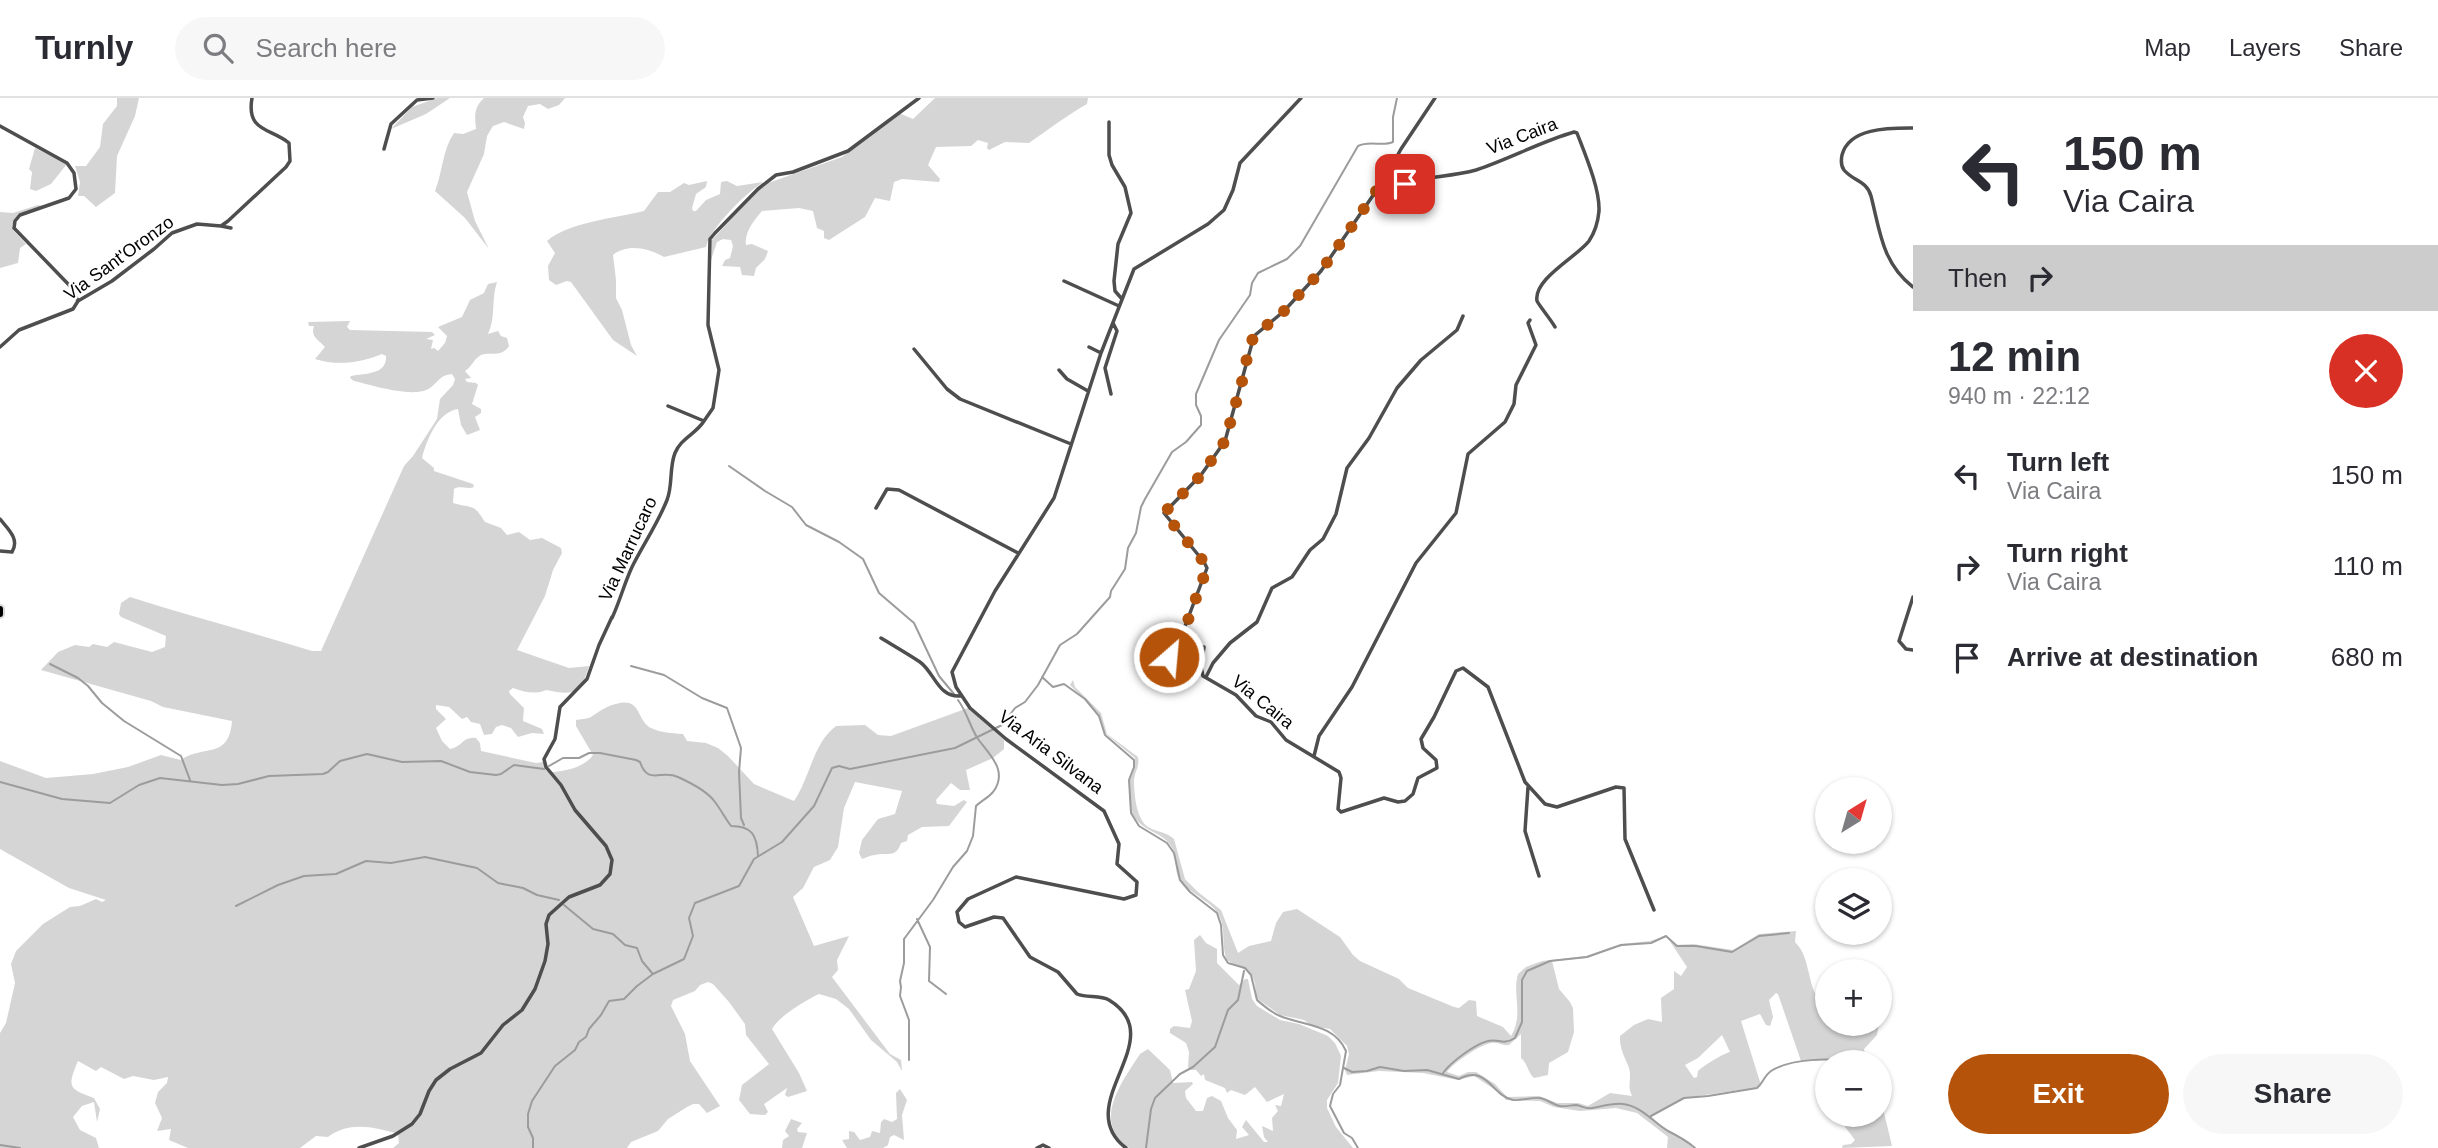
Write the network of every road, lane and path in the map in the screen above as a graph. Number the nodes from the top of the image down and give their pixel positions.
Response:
1 (252, 98) edge
2 (433, 98) edge
3 (919, 98) edge
4 (1301, 98) edge
5 (1435, 98) edge
6 (1109, 122) dead end
7 (0, 126) edge
8 (1913, 128) edge
9 (384, 149) dead end
10 (1379, 187) junction
11 (221, 226) junction
12 (231, 228) dead end
13 (1064, 281) dead end
14 (1913, 287) edge
15 (1122, 299) junction
16 (78, 301) junction
17 (1119, 306) junction
18 (1463, 316) dead end
19 (1530, 320) dead end
20 (1114, 323) junction
21 (1555, 327) dead end
22 (0, 346) edge
23 (1089, 347) dead end
24 (914, 349) dead end
25 (1101, 353) junction
26 (1059, 370) dead end
27 (1088, 391) junction
28 (1111, 394) dead end
29 (668, 407) dead end
30 (704, 421) junction
31 (1071, 444) junction
32 (876, 508) dead end
33 (0, 519) edge
34 (0, 551) edge
35 (1018, 552) junction
36 (1913, 597) edge
37 (612, 617) junction
38 (608, 621) dead end
39 (881, 638) dead end
40 (1913, 650) edge
41 (1206, 677) junction
42 (961, 696) junction
43 (1314, 756) junction
44 (1528, 787) junction
45 (1539, 876) dead end
46 (1654, 910) dead end
47 (359, 1148) edge
48 (1037, 1148) edge
49 (1049, 1148) edge
50 (1126, 1148) edge

1 - 11 street
2 - 9 street
3 - 30 street, Via Marrucaro
4 - 15 street
5 - 10 street, Via Caira
6 - 15 street
7 - 16 street
8 - 14 street
10 - 21 street, Via Caira
10 - 41 street, Via Caira
11 - 12 street, Via Sant'Oronzo
11 - 16 street, Via Sant'Oronzo
13 - 17 street
15 - 17 street
16 - 22 street, Via Sant'Oronzo
17 - 20 street
18 - 41 street
19 - 43 street
20 - 25 street
20 - 28 street
23 - 25 street
24 - 31 street
25 - 27 street
26 - 27 street
27 - 31 street
29 - 30 street
30 - 37 street, Via Marrucaro
31 - 35 street
32 - 35 street
33 - 34 street
35 - 42 street
36 - 40 street
37 - 38 street, Via Marrucaro
37 - 47 street, Via Marrucaro
39 - 42 street, Via Aria Silvana
41 - 43 street, Via Caira
42 - 50 street, Via Aria Silvana
43 - 44 street, Via Caira
44 - 45 street, Via Caira
44 - 46 street
48 - 49 street

